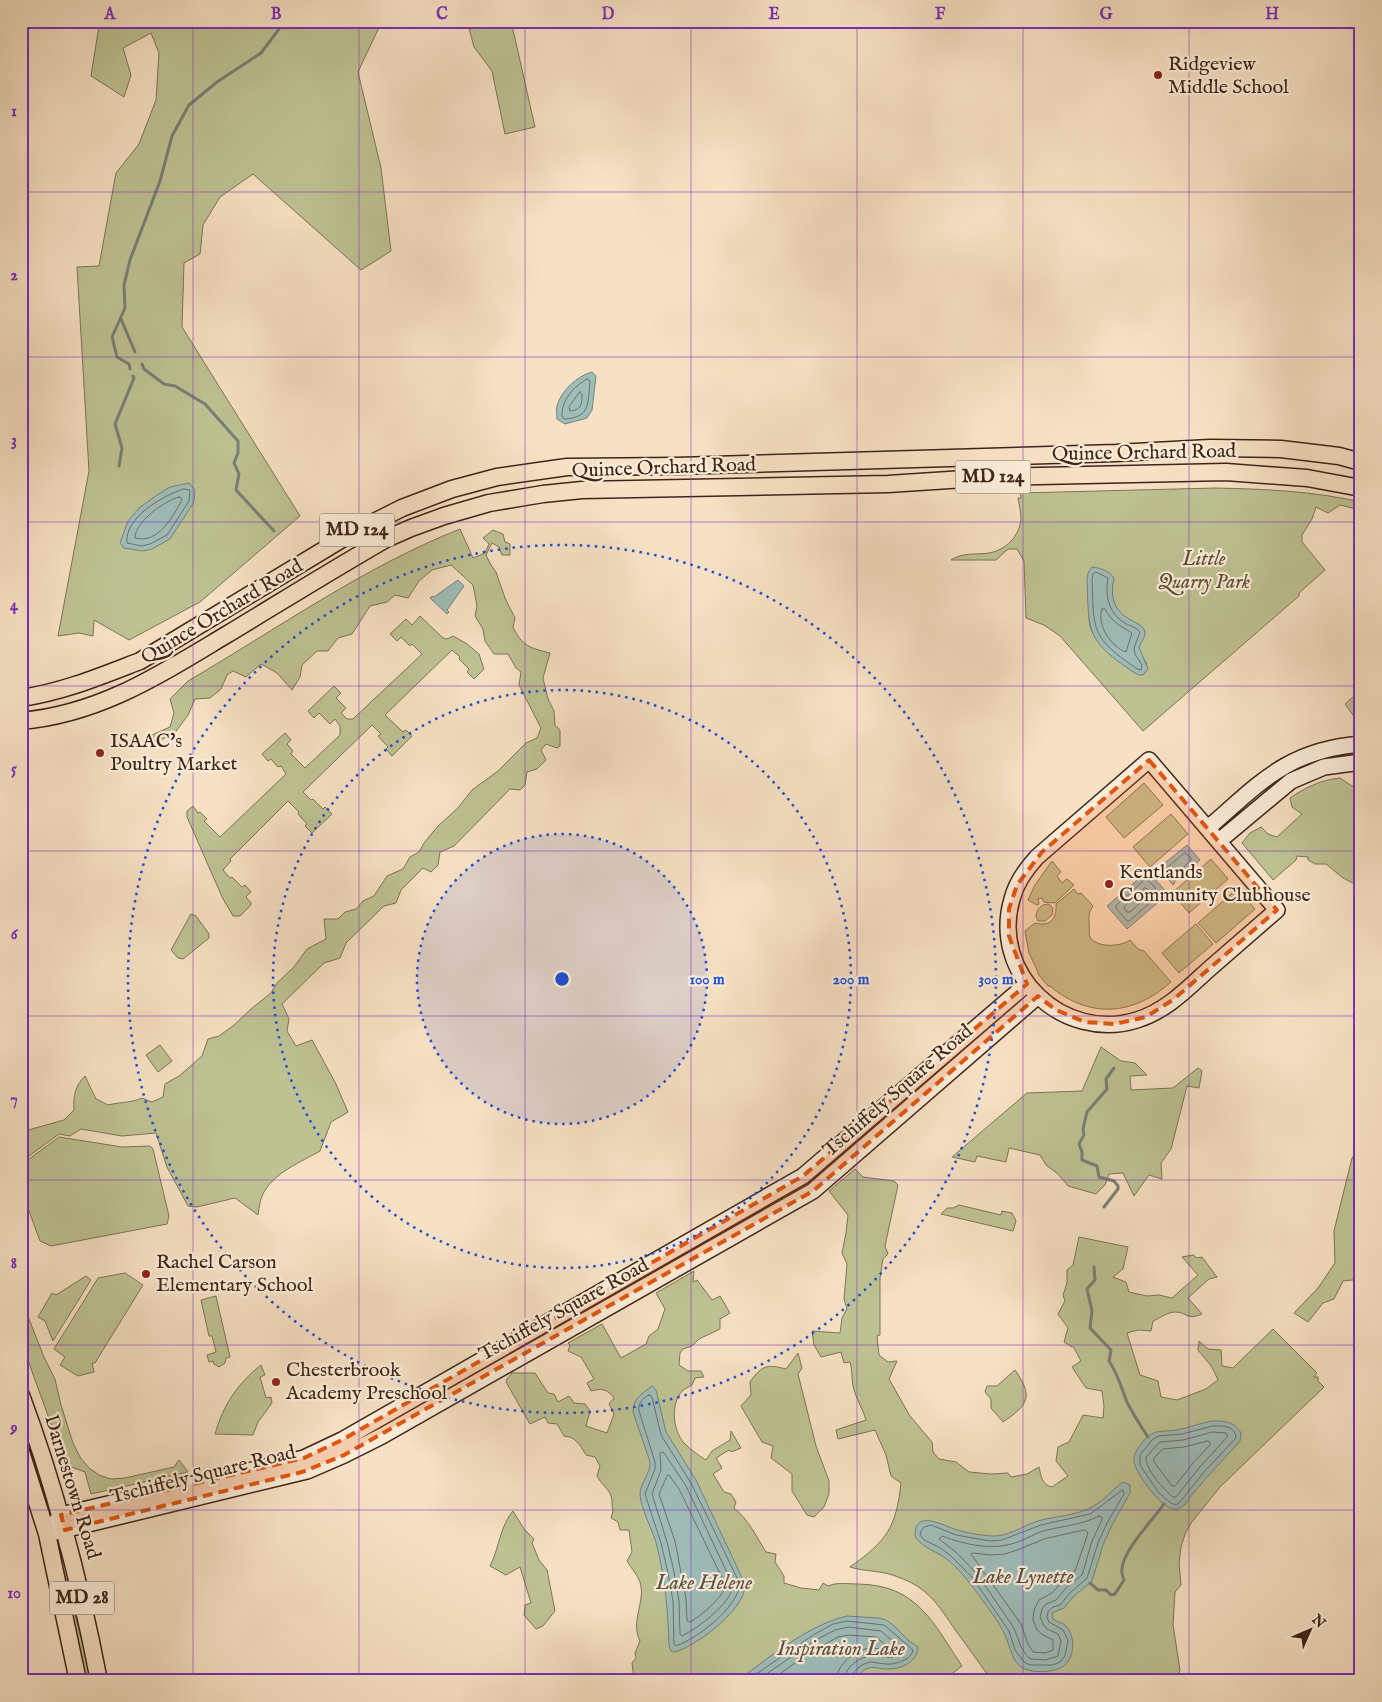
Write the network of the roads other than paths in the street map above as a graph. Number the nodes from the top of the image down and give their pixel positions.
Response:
1 (1361, 462) edge
2 (1361, 488) edge
3 (21, 698) edge
4 (21, 721) edge
5 (1361, 744) edge
6 (1361, 762) edge
7 (1208, 828) junction
8 (1219, 841) junction
9 (1027, 984) junction
10 (1038, 996) junction
11 (21, 1395) edge
12 (21, 1452) edge
13 (63, 1523) junction
14 (47, 1534) junction
15 (78, 1681) edge
16 (99, 1681) edge

1 - 3 main road, Quince Orchard Road / MD 124
2 - 4 main road, Quince Orchard Road / MD 124
5 - 7 street
6 - 8 street
7 - 8 street
7 - 9 street
8 - 10 street
9 - 10 street
9 - 13 street, Tschiffely Square Road
10 - 13 street, Tschiffely Square Road
11 - 13 main road, Darnestown Road / MD 28
12 - 14 main road, Darnestown Road / MD 28
13 - 14 street, Tschiffely Square Road
13 - 16 main road, Darnestown Road / MD 28
14 - 15 main road, Darnestown Road / MD 28

